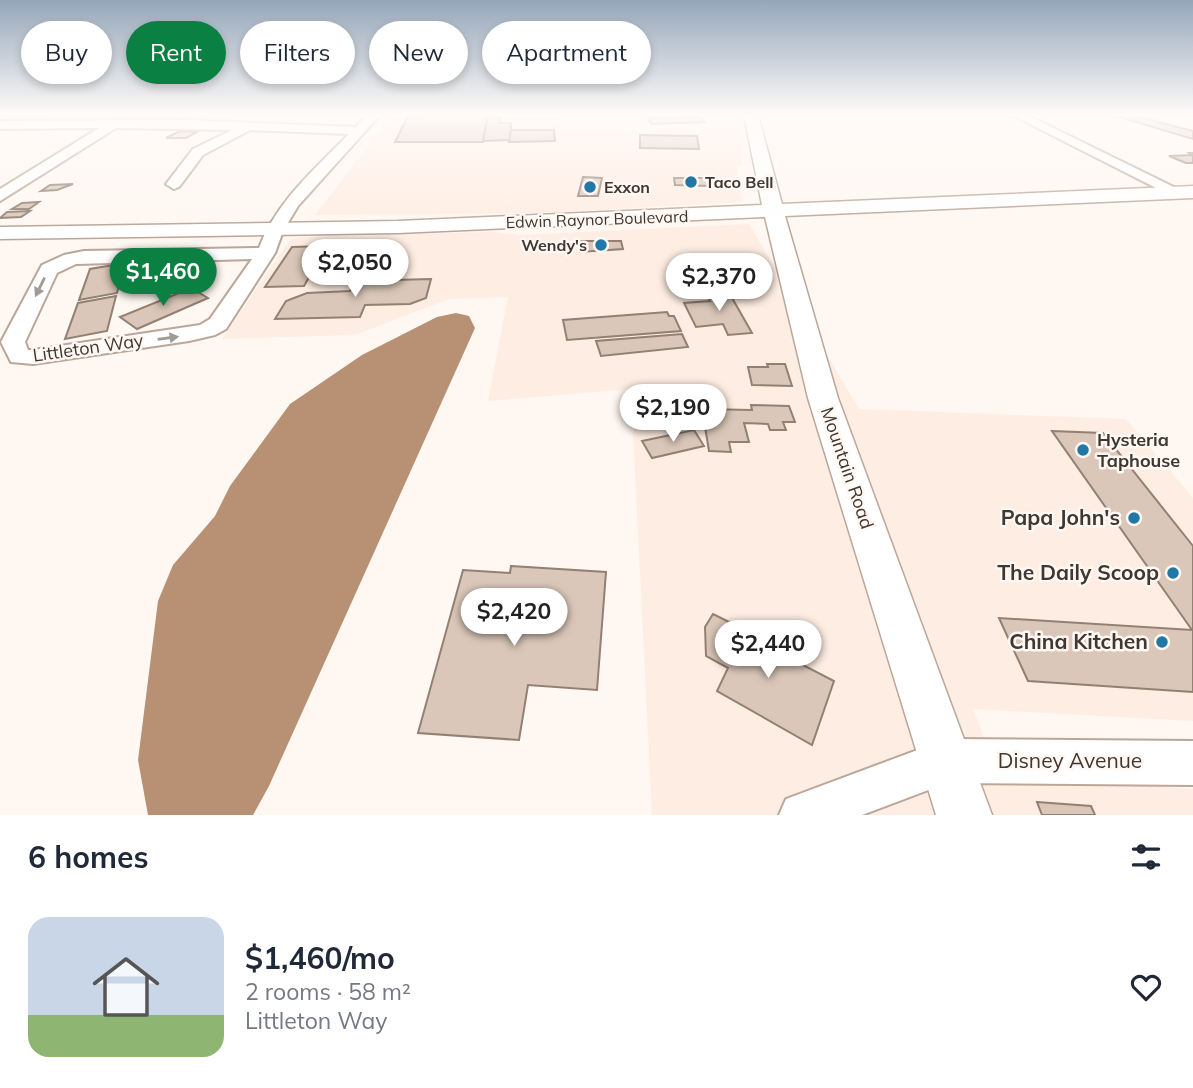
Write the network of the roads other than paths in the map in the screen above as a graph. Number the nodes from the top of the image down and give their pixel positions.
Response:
1 (67, 153) edge
2 (197, 153) edge
3 (338, 153) edge
4 (758, 153) edge
5 (1101, 153) edge
6 (174, 184) dead end
7 (1186, 192) edge
8 (0, 196) edge
9 (775, 212) junction
10 (274, 231) junction
11 (0, 233) edge
12 (266, 253) junction
13 (947, 761) junction
14 (1193, 763) edge
15 (802, 815) edge
16 (964, 815) edge

1 - 8 street
2 - 6 street
3 - 10 street, Littleton Way
4 - 9 main road, Mountain Road
5 - 7 street
7 - 9 main road, Edwin Raynor Boulevard
9 - 10 main road, Edwin Raynor Boulevard
9 - 13 main road, Mountain Road
10 - 11 main road, Edwin Raynor Boulevard
10 - 12 street, Littleton Way
12 -> 12 street, Littleton Way
13 - 14 street, Disney Avenue
13 - 15 street
13 - 16 main road, Mountain Road

